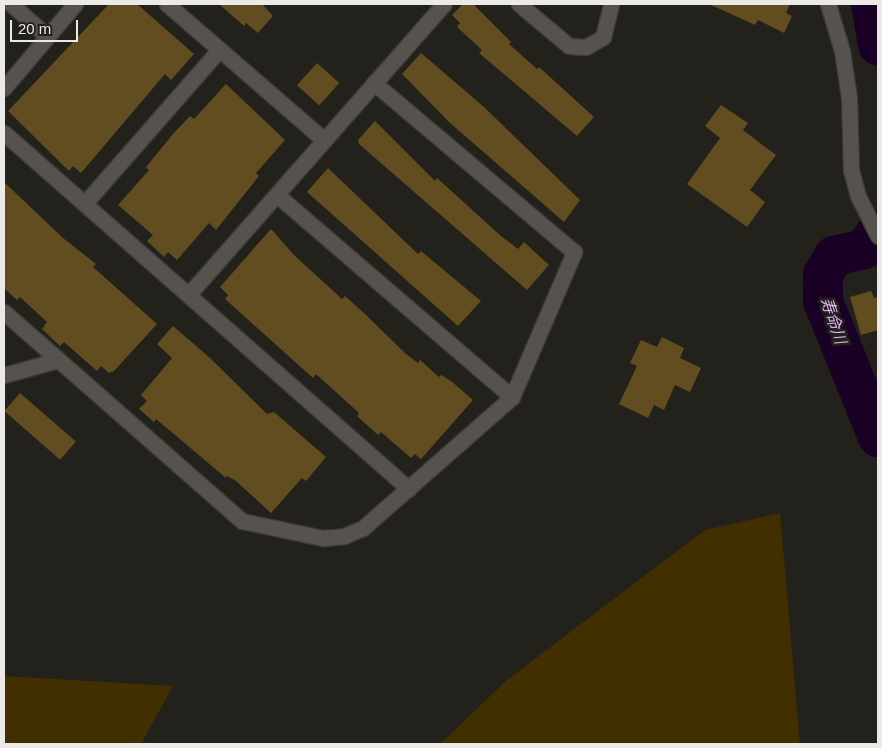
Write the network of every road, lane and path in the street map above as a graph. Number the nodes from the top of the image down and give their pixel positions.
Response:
1 (11, 4) edge
2 (75, 4) edge
3 (167, 4) edge
4 (444, 4) edge
5 (519, 4) edge
6 (611, 4) edge
7 (828, 4) edge
8 (47, 36) junction
9 (219, 50) junction
10 (374, 82) junction
11 (4, 88) edge
12 (4, 133) edge
13 (323, 139) junction
14 (277, 194) junction
15 (86, 203) junction
16 (878, 236) edge
17 (189, 294) junction
18 (4, 312) edge
19 (58, 360) junction
20 (4, 375) edge
21 (512, 397) junction
22 (409, 489) junction

1 - 8 street
2 - 8 street
3 - 9 street
4 - 10 street
5 - 6 street
7 - 16 street
8 - 11 street
9 - 13 street
9 - 15 street
10 - 13 street
10 - 21 street
12 - 15 street
13 - 14 street
14 - 17 street
14 - 21 street
15 - 17 street
17 - 22 street
18 - 19 street
19 - 20 street
19 - 22 street
21 - 22 street

